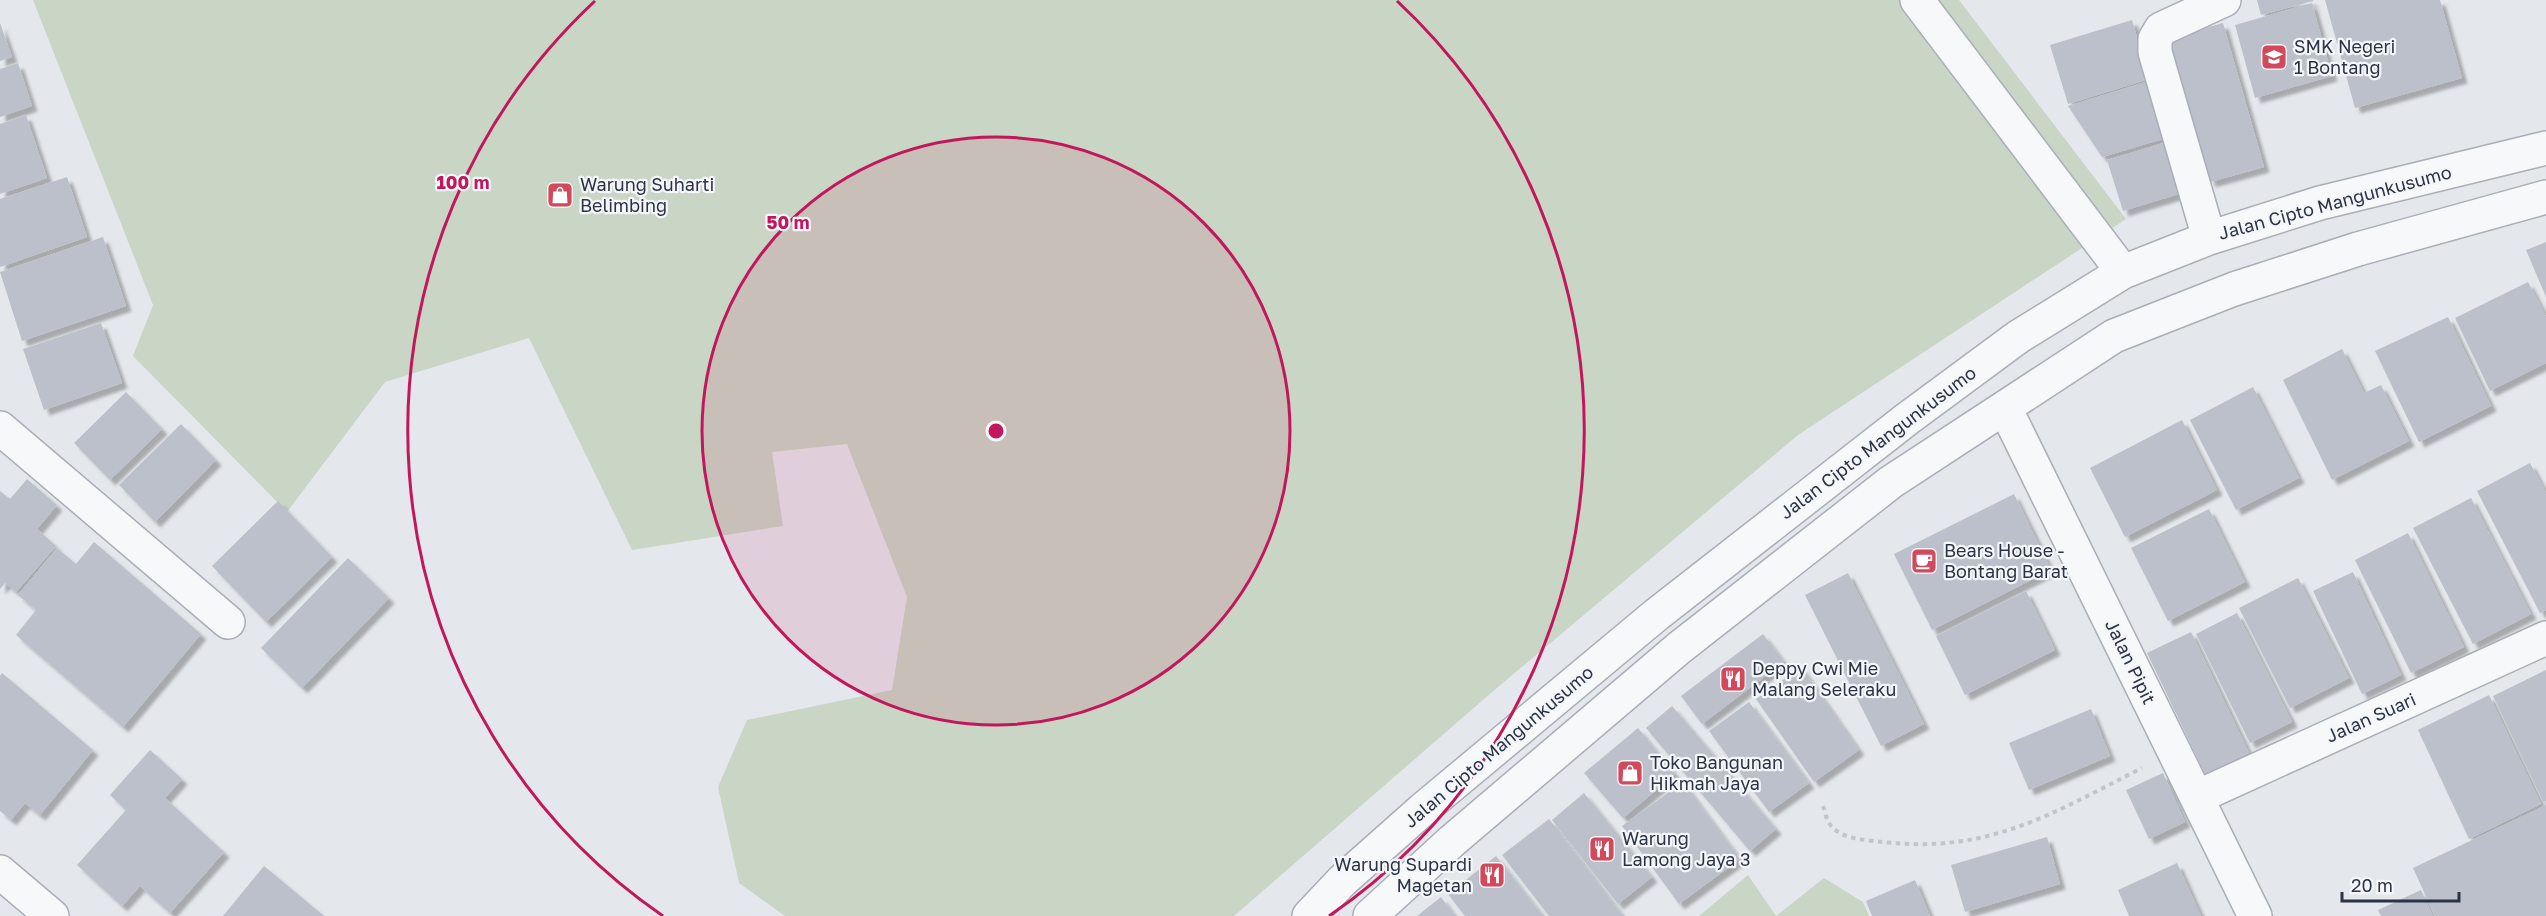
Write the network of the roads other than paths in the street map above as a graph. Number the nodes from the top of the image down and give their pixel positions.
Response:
1 (1917, 0) edge
2 (2224, 0) edge
3 (2546, 148) edge
4 (2546, 197) edge
5 (2209, 238) junction
6 (2123, 272) junction
7 (2005, 408) junction
8 (0, 428) edge
9 (228, 622) dead end
10 (2546, 638) edge
11 (2197, 797) junction
12 (1422, 810) junction
13 (1452, 841) junction
14 (0, 872) edge
15 (1341, 881) junction
16 (52, 916) edge
17 (1309, 916) edge
18 (1370, 916) edge
19 (2255, 916) edge

1 - 6 street
2 - 5 street
3 - 5 street, Jalan Cipto Mangunkusumo
4 - 7 street
5 - 6 street, Jalan Cipto Mangunkusumo
6 - 12 street, Jalan Cipto Mangunkusumo
7 - 11 street, Jalan Pipit
7 - 13 street
8 - 9 street
10 - 11 street, Jalan Suari
11 - 19 street, Jalan Pipit
12 - 13 street
12 - 15 street, Jalan Cipto Mangunkusumo
13 - 18 street
14 - 16 street
15 - 17 street, Jalan Cipto Mangunkusumo
15 - 18 street

